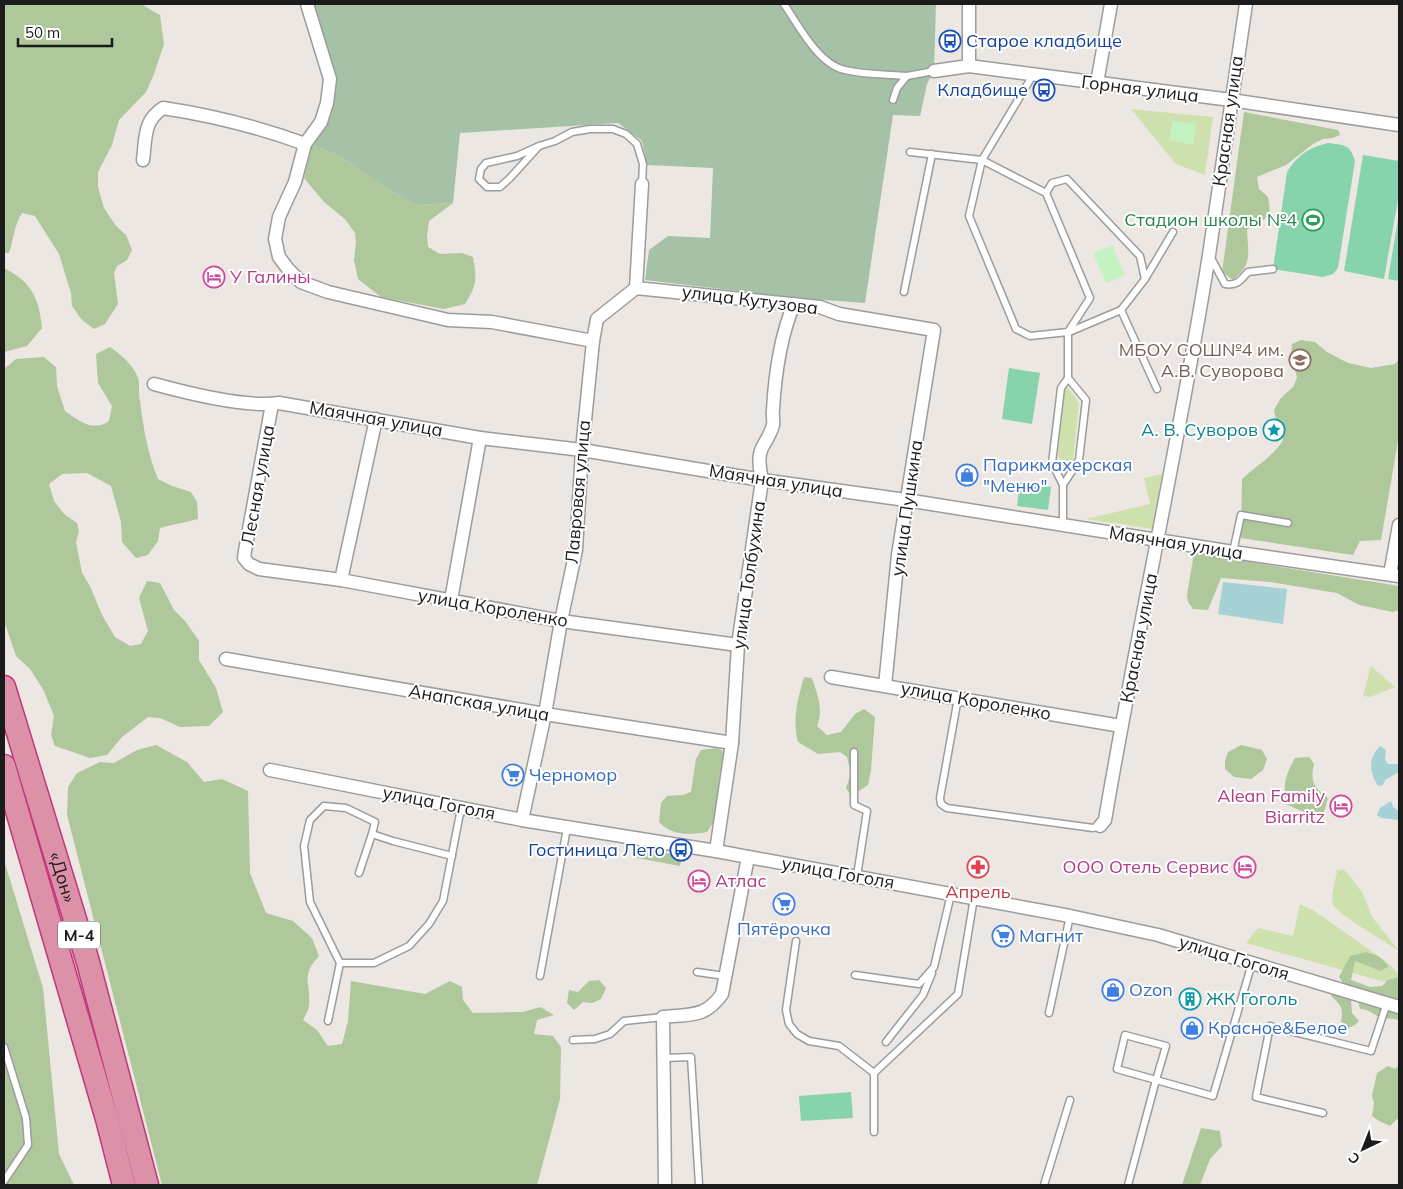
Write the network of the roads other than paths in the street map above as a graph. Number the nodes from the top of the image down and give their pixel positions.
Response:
1 (307, 4) edge
2 (784, 4) edge
3 (969, 4) edge
4 (1111, 4) edge
5 (1246, 4) edge
6 (969, 66) junction
7 (934, 71) joint
8 (1033, 75) junction
9 (907, 76) junction
10 (1097, 83) junction
11 (893, 100) dead end
12 (1232, 100) junction
13 (1399, 125) edge
14 (305, 144) junction
15 (538, 146) junction
16 (910, 152) dead end
17 (932, 154) junction
18 (143, 160) dead end
19 (982, 160) junction
20 (642, 184) joint
21 (1046, 193) junction
22 (1172, 232) dead end
23 (1209, 255) junction
24 (1273, 269) dead end
25 (1145, 279) junction
26 (636, 288) junction
27 (904, 292) dead end
28 (794, 304) junction
29 (1121, 310) junction
30 (934, 330) joint
31 (1068, 332) junction
32 (593, 341) junction
33 (1068, 378) junction
34 (154, 384) dead end
35 (1156, 390) dead end
36 (272, 404) junction
37 (376, 419) junction
38 (480, 438) junction
39 (582, 450) junction
40 (762, 480) junction
41 (1063, 484) junction
42 (906, 500) junction
43 (1288, 523) dead end
44 (1063, 525) junction
45 (1399, 525) edge
46 (1159, 541) junction
47 (1233, 552) junction
48 (249, 564) joint
49 (1394, 575) edge
50 (341, 580) junction
51 (451, 600) junction
52 (561, 621) junction
53 (738, 645) junction
54 (226, 659) dead end
55 (831, 677) dead end
56 (885, 686) junction
57 (4, 688) edge
58 (958, 698) junction
59 (545, 714) junction
60 (1121, 726) junction
61 (732, 743) junction
62 (854, 752) dead end
63 (4, 766) edge
64 (270, 770) dead end
65 (461, 808) junction
66 (522, 820) junction
67 (1100, 826) joint
68 (567, 828) junction
69 (372, 834) junction
70 (716, 851) junction
71 (452, 856) junction
72 (748, 857) junction
73 (359, 873) dead end
74 (857, 876) junction
75 (951, 894) junction
76 (974, 898) junction
77 (1070, 916) junction
78 (796, 941) dead end
79 (340, 963) junction
80 (1252, 963) junction
81 (934, 967) junction
82 (697, 972) dead end
83 (855, 975) dead end
84 (540, 976) dead end
85 (726, 976) junction
86 (1393, 1005) edge
87 (1049, 1013) dead end
88 (663, 1017) junction
89 (328, 1021) dead end
90 (573, 1040) dead end
91 (886, 1042) dead end
92 (4, 1047) edge
93 (664, 1058) junction
94 (874, 1073) junction
95 (1156, 1080) junction
96 (1070, 1100) dead end
97 (1323, 1113) dead end
98 (874, 1132) dead end
99 (4, 1181) edge
100 (124, 1185) edge
101 (147, 1185) edge
102 (665, 1185) edge
103 (699, 1185) edge
104 (1044, 1185) edge
105 (1128, 1185) edge

1 - 14 street
2 - 9 lane, Горная улица
3 - 6 street
4 - 10 street
5 - 12 street, Красная улица
6 - 7 street, Горная улица
6 - 8 street, Горная улица
7 - 9 lane, Горная улица
8 - 10 street, Горная улица
8 - 19 lane
9 - 11 lane
10 - 12 street, Горная улица
12 - 13 street, Горная улица
12 - 23 street, Красная улица
14 - 18 street
14 - 32 street
15 - 15 lane
15 - 20 lane
16 - 17 lane
17 - 19 lane
17 - 27 lane
19 - 21 lane
19 - 31 lane
20 - 26 street
21 - 25 lane
21 - 31 lane
22 - 25 lane
23 - 24 lane
23 - 46 street, Красная улица
25 - 29 lane
26 - 28 street, улица Кутузова
26 - 32 street
28 - 30 street, улица Кутузова
28 - 40 street, улица Толбухина
29 - 31 lane
29 - 35 lane
30 - 42 street, улица Пушкина
31 - 33 lane
32 - 39 street, Лавровая улица
33 - 41 lane
33 - 41 lane
34 - 36 street, Маячная улица
36 - 37 street, Маячная улица
36 - 48 street, Лесная улица
37 - 38 street, Маячная улица
37 - 50 street
38 - 39 street, Маячная улица
38 - 51 street
39 - 40 street, Маячная улица
39 - 52 street, Лавровая улица
40 - 42 street, Маячная улица
40 - 53 street, улица Толбухина
41 - 44 lane
42 - 44 street, Маячная улица
42 - 56 street, улица Пушкина
43 - 47 lane
44 - 46 street, Маячная улица
45 - 49 street
46 - 47 street, Маячная улица
46 - 60 street, Красная улица
47 - 49 street, Маячная улица
48 - 50 street, улица Короленко
50 - 51 street, улица Короленко
51 - 52 street, улица Короленко
52 - 53 street, улица Короленко
52 - 59 street, Лавровая улица
53 - 61 street, улица Толбухина
54 - 59 street, Анапская улица
55 - 56 street, улица Короленко
56 - 58 street, улица Короленко
57 - 101 highway, «Дон» / М-4
58 - 60 street, улица Короленко
58 - 67 lane
59 - 61 street, Анапская улица
59 - 66 street, Лавровая улица
60 - 67 street, Красная улица
61 - 70 street, улица Толбухина
62 - 74 lane
63 - 100 highway, «Дон» / М-4
64 - 65 street, улица Гоголя
65 - 66 street, улица Гоголя
65 - 71 lane
66 - 68 street, улица Гоголя
68 - 70 street, улица Гоголя
68 - 84 lane
69 - 71 lane
69 - 73 lane
69 - 79 lane
70 - 72 street, улица Гоголя
71 - 79 lane
72 - 74 street, улица Гоголя
72 - 85 street
74 - 75 street, улица Гоголя
75 - 76 street, улица Гоголя
75 - 81 lane
76 - 77 street, улица Гоголя
76 - 94 lane
77 - 80 street, улица Гоголя
77 - 87 lane
78 - 94 lane
79 - 89 lane
80 - 86 street, улица Гоголя
80 - 95 lane
81 - 83 lane
81 - 91 lane
82 - 85 lane
85 - 88 street
86 - 97 lane
88 - 90 lane
88 - 93 street
92 - 99 lane
93 - 102 street
93 - 103 lane
94 - 98 lane
95 - 95 lane
95 - 105 lane
96 - 104 lane

